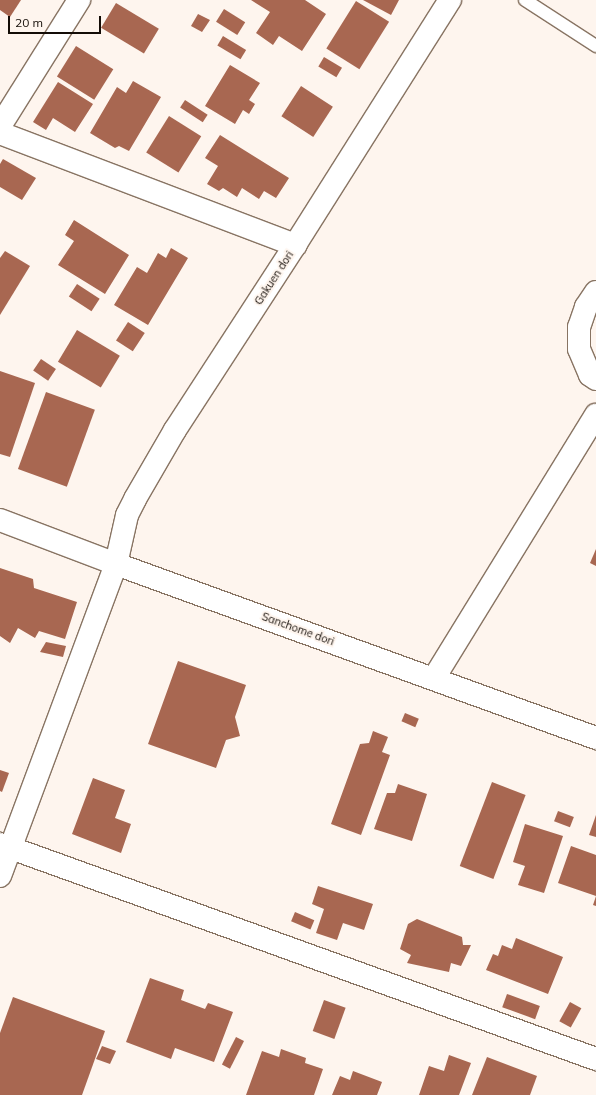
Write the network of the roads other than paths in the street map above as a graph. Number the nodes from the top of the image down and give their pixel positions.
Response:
1 (79, 0) edge
2 (450, 0) edge
3 (525, 0) edge
4 (596, 46) edge
5 (0, 126) edge
6 (0, 133) edge
7 (295, 245) junction
8 (596, 292) edge
9 (596, 379) edge
10 (596, 415) edge
11 (0, 520) edge
12 (116, 564) junction
13 (434, 678) junction
14 (596, 738) edge
15 (5, 846) edge
16 (0, 876) edge
17 (596, 1059) edge

1 - 5 street
2 - 7 street, Gakuen dori
3 - 4 lane
6 - 7 street
7 - 12 street, Gakuen dori
8 - 9 street
10 - 13 street
11 - 12 street, Sanchome dori
12 - 13 street, Sanchome dori
12 - 15 street, Gakuen dori
13 - 14 street, Sanchome dori
15 - 16 street, Gakuen dori
15 - 17 street

